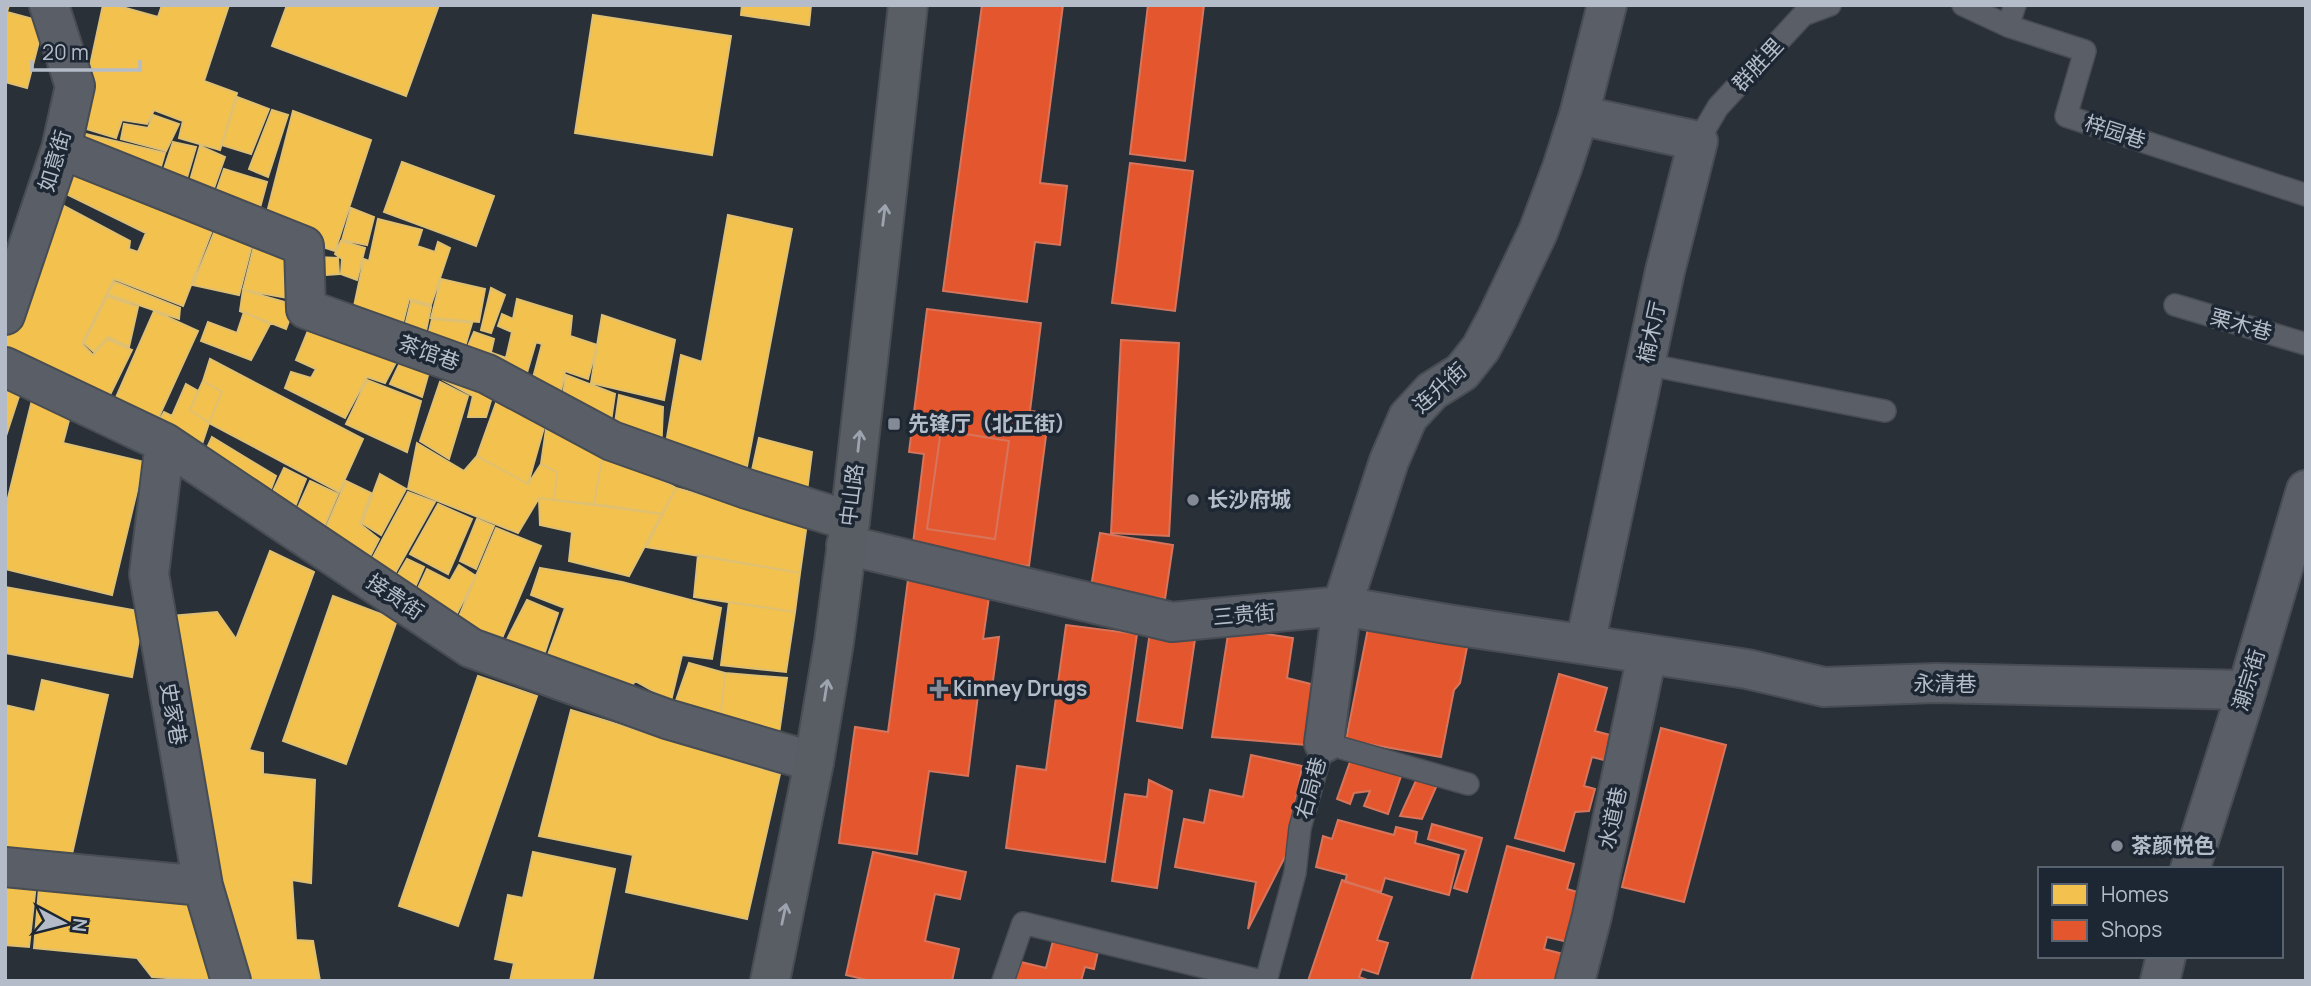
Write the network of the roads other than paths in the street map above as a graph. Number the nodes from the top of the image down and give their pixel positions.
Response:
1 (49, 5) edge
2 (908, 5) edge
3 (1607, 5) edge
4 (1830, 5) edge
5 (1964, 5) edge
6 (2015, 5) edge
7 (2008, 26) junction
8 (1579, 115) junction
9 (1698, 141) junction
10 (61, 149) junction
11 (2306, 195) edge
12 (2175, 305) dead end
13 (5, 315) edge
14 (2306, 344) edge
15 (1646, 364) junction
16 (5, 367) edge
17 (1885, 411) dead end
18 (165, 443) junction
19 (2306, 490) edge
20 (848, 533) junction
21 (2292, 585) edge
22 (1342, 606) junction
23 (1585, 644) junction
24 (1647, 655) junction
25 (2247, 690) junction
26 (1324, 743) junction
27 (814, 762) junction
28 (1468, 784) dead end
29 (5, 867) edge
30 (2191, 867) edge
31 (203, 886) junction
32 (2166, 958) edge
33 (778, 979) edge
34 (231, 981) edge
35 (1003, 981) edge
36 (1264, 981) edge
37 (1574, 981) edge
38 (2160, 981) edge

1 - 10 street, 如意街
20 -> 2 street, 中山路
3 - 8 street, 连升街
4 - 9 lane, 群胜里
5 - 7 lane
6 - 7 lane
7 - 11 lane, 梓园巷
8 - 9 street
8 - 22 street, 连升街
9 - 15 street, 楠木厅
10 - 13 street, 如意街
10 - 20 street, 茶馆巷
12 - 14 lane, 栗木巷
15 - 17 lane
15 - 23 street, 楠木厅
16 - 18 street, 接贵街
18 - 27 street, 接贵街
18 - 31 street, 史家巷
19 - 21 street, 潮宗街
20 - 22 street, 三贵街
27 -> 20 street, 中山路
21 - 25 street, 潮宗街
22 - 23 street, 三贵街
22 - 26 street, 连升街
23 - 24 street, 三贵街
24 - 25 street, 永清巷
24 - 37 street, 水道巷
25 - 30 street, 潮宗街
26 - 28 lane, 右局巷
26 - 36 lane, 右局巷
33 -> 27 street, 中山路
29 - 31 street
31 - 34 street, 史家巷
32 - 38 street
35 - 36 lane, 右局巷

